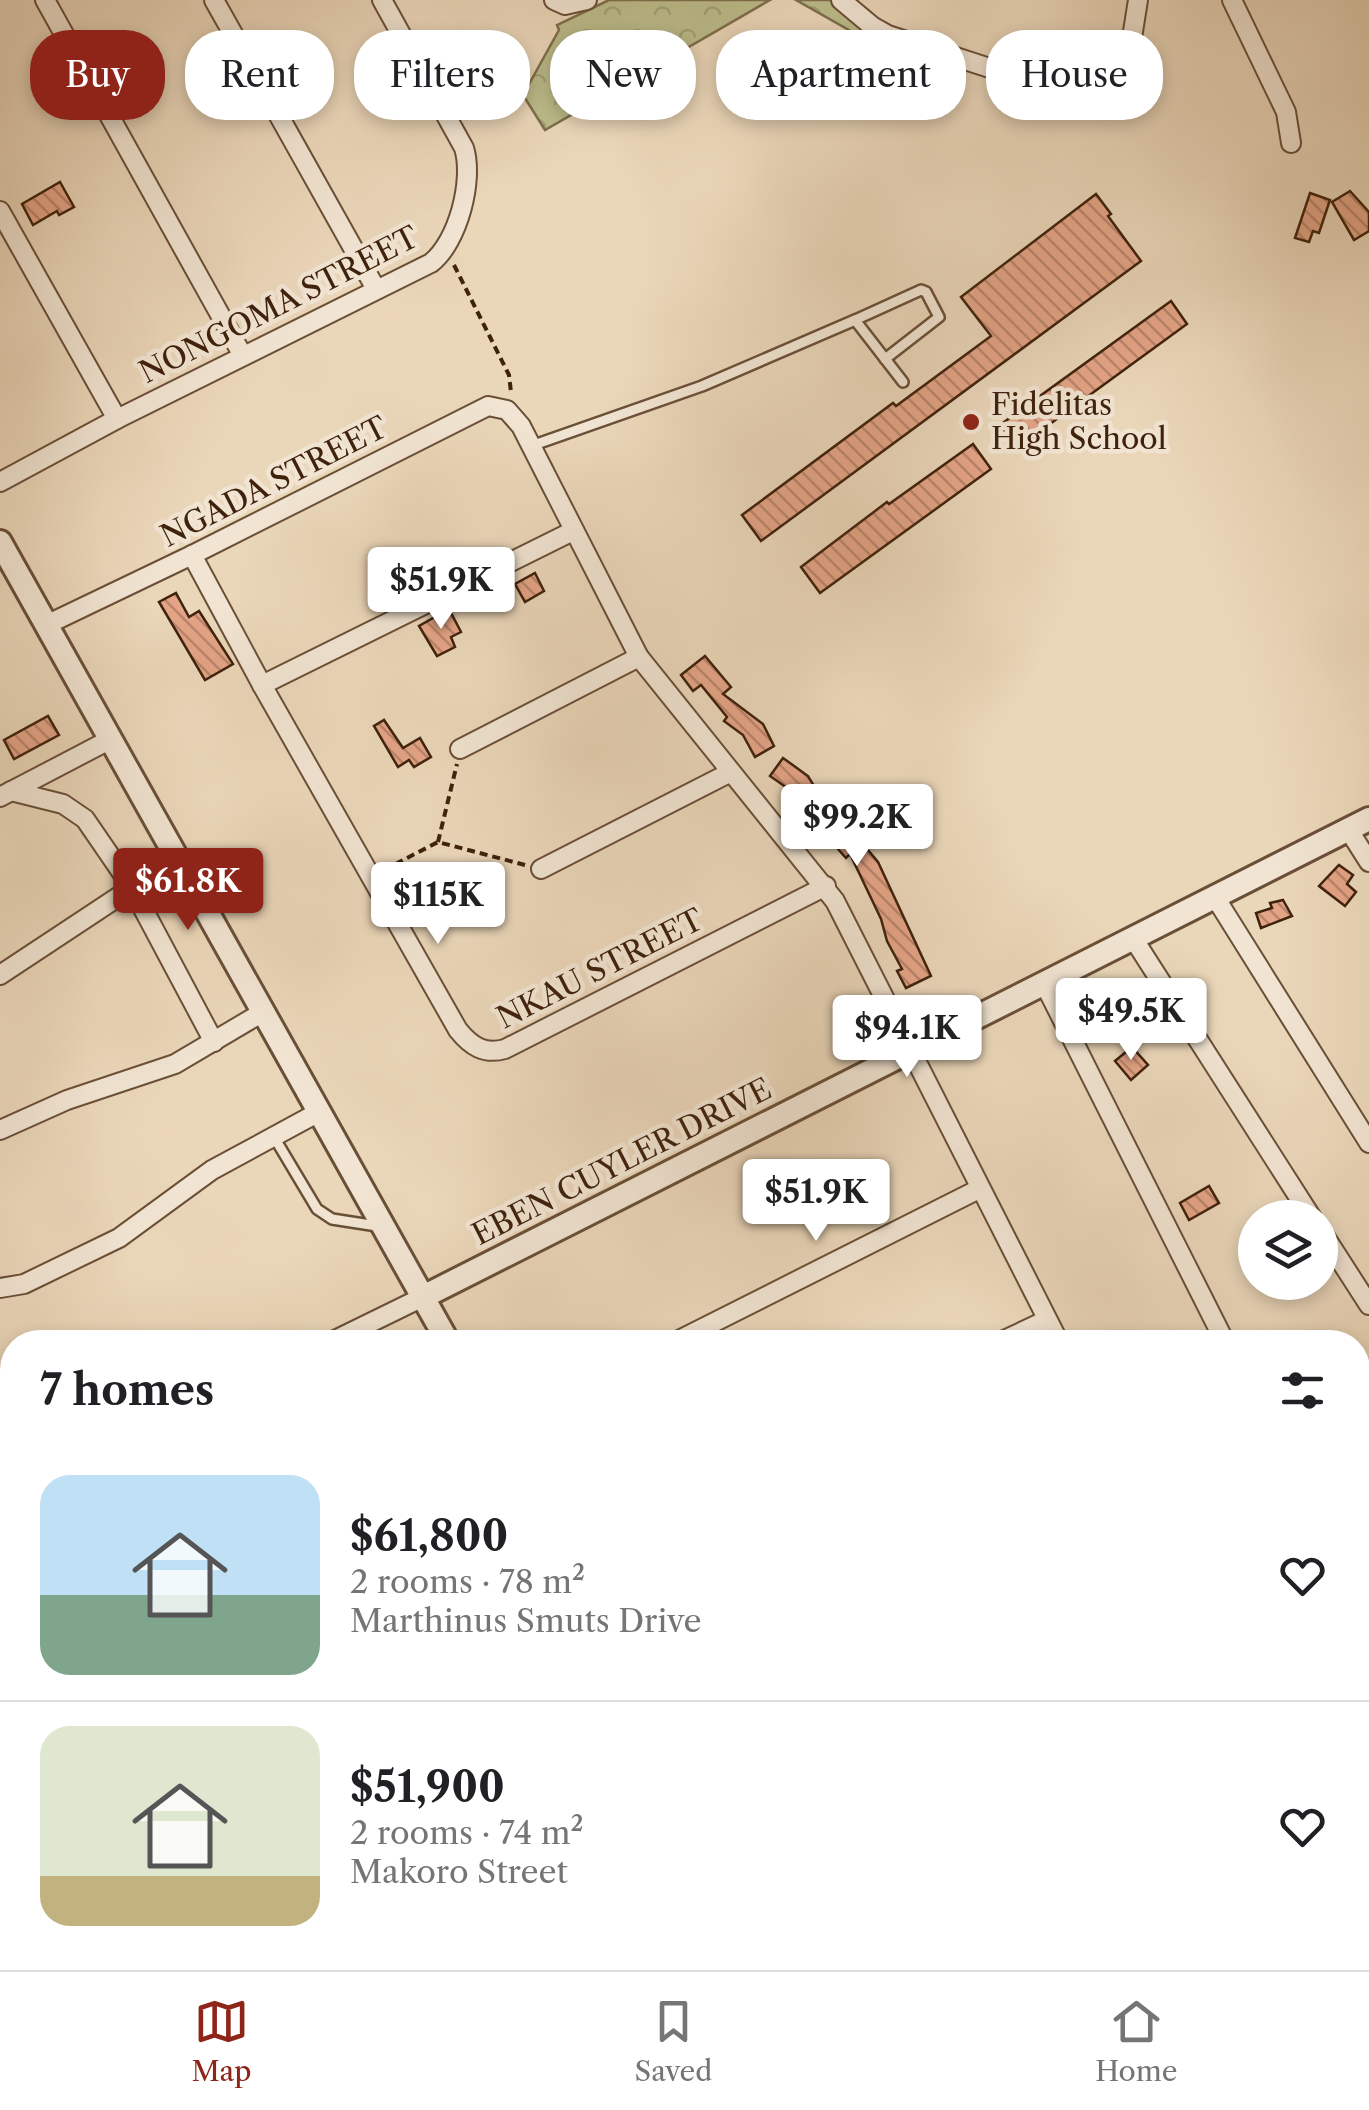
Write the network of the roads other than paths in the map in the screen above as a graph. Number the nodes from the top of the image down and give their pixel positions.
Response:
1 (45, 0) edge
2 (214, 0) edge
3 (382, 0) edge
4 (554, 0) edge
5 (588, 0) edge
6 (841, 0) edge
7 (1138, 0) edge
8 (1232, 0) edge
9 (1291, 144) dead end
10 (0, 212) edge
11 (376, 289) junction
12 (855, 320) junction
13 (243, 356) junction
14 (885, 359) junction
15 (903, 382) dead end
16 (117, 419) junction
17 (531, 446) junction
18 (0, 482) edge
19 (573, 531) junction
20 (0, 542) edge
21 (192, 555) junction
22 (46, 624) junction
23 (639, 658) junction
24 (262, 685) junction
25 (110, 739) junction
26 (460, 749) road end
27 (731, 772) junction
28 (6, 794) edge
29 (1359, 824) edge
30 (176, 858) junction
31 (1369, 862) edge
32 (541, 870) road end
33 (131, 886) junction
34 (826, 886) junction
35 (1215, 897) junction
36 (1132, 938) junction
37 (0, 975) edge
38 (1044, 983) junction
39 (263, 1012) junction
40 (214, 1042) junction
41 (912, 1048) junction
42 (320, 1112) junction
43 (0, 1130) edge
44 (274, 1137) junction
45 (1369, 1143) edge
46 (979, 1189) junction
47 (1300, 1200) edge
48 (384, 1227) junction
49 (1338, 1257) edge
50 (0, 1288) edge
51 (423, 1297) junction
52 (1369, 1305) edge
53 (1047, 1320) junction
54 (356, 1330) edge
55 (441, 1330) edge
56 (699, 1330) edge
57 (1026, 1330) edge
58 (1052, 1330) edge
59 (1219, 1330) edge

1 - 13 street
2 - 11 street
3 - 11 street, NONGOMA STREET
4 - 5 street
6 - 7 street
8 - 9 street
10 - 16 street
11 - 13 street, NONGOMA STREET
12 - 14 lane
12 - 14 lane
12 - 17 lane
13 - 16 street, NONGOMA STREET
14 - 15 lane
16 - 18 street, NONGOMA STREET
17 - 19 street
17 - 21 street, NGADA STREET
19 - 23 street
19 - 24 street
20 - 22 street
21 - 22 street, NGADA STREET
21 - 24 street, NKAU STREET
22 - 25 street
23 - 26 street
23 - 27 street
24 - 34 street, NKAU STREET
25 - 28 street
25 - 30 street
27 - 32 street
27 - 34 street
28 - 33 street
29 - 31 street
29 - 35 street, EBEN CUYLER DRIVE
30 - 33 street
30 - 39 street
33 - 37 street
33 - 40 street
34 - 41 street
35 - 36 street, EBEN CUYLER DRIVE
35 - 45 street
36 - 38 street, EBEN CUYLER DRIVE
36 - 47 street
38 - 41 street, EBEN CUYLER DRIVE
38 - 59 street
39 - 40 street
39 - 42 street
40 - 43 street
41 - 46 street
41 - 51 street, EBEN CUYLER DRIVE
42 - 44 street
42 - 48 street
44 - 48 lane
44 - 50 street
46 - 53 street
46 - 56 street
48 - 51 street
49 - 52 street
51 - 54 street, EBEN CUYLER DRIVE
51 - 55 street
53 - 57 street
53 - 58 street

